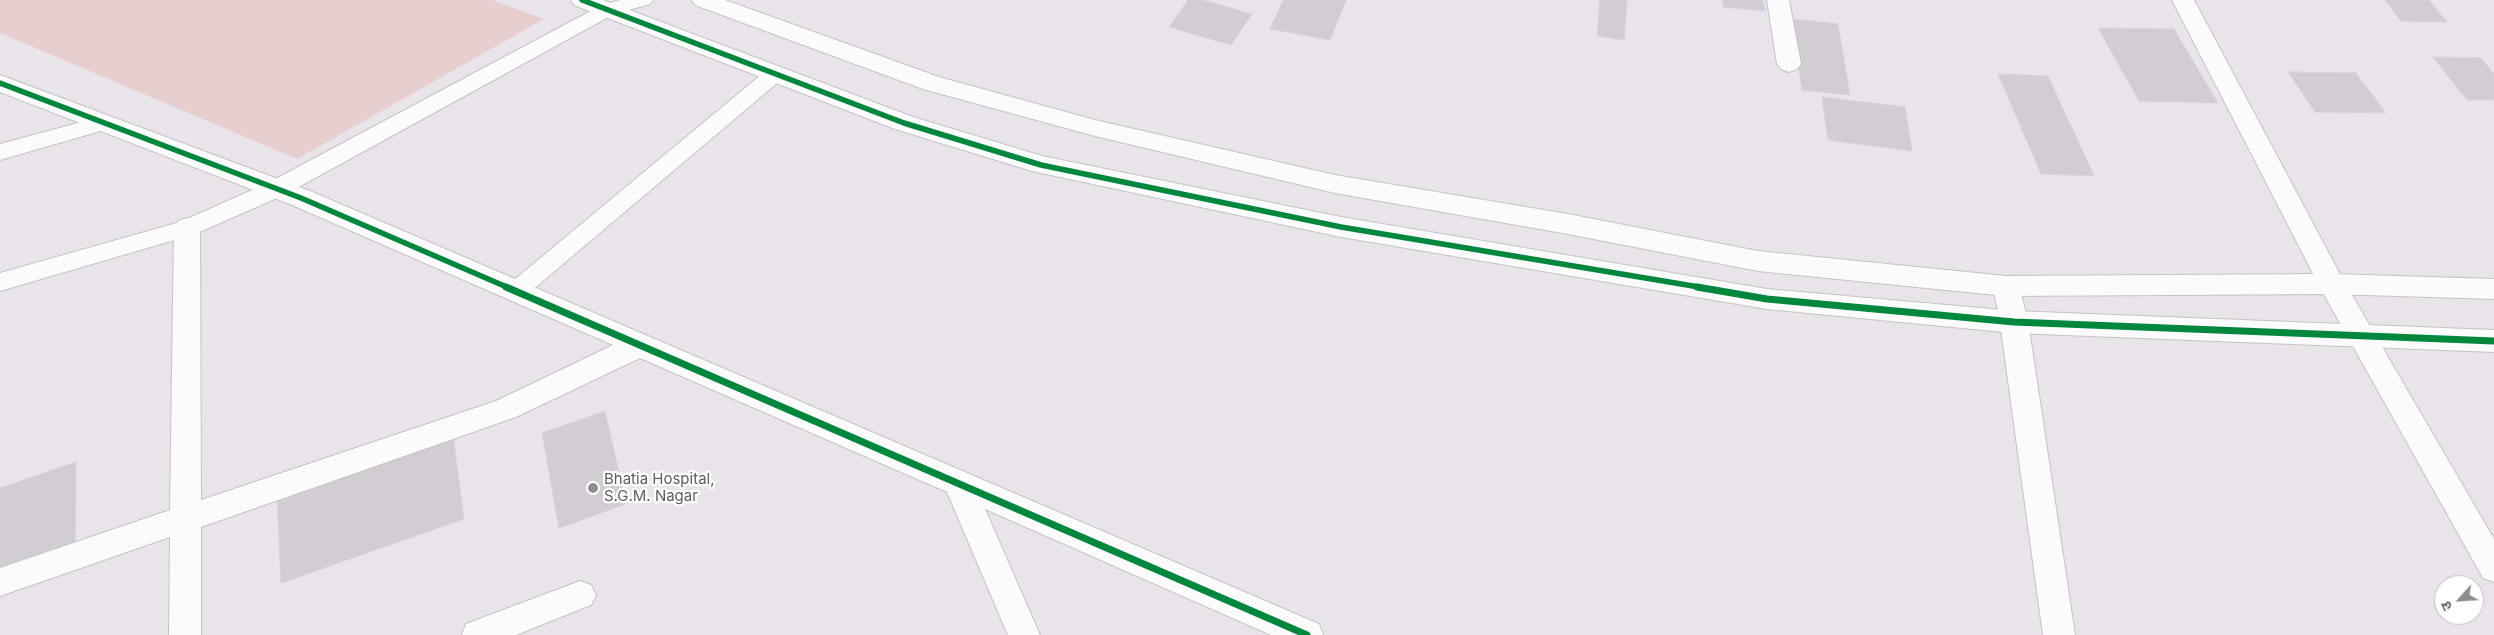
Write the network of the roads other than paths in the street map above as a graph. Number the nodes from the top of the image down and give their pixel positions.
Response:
1 (582, 0) edge
2 (643, 0) edge
3 (703, 0) edge
4 (1778, 0) edge
5 (2183, 0) edge
6 (607, 10) junction
7 (1789, 64) dead end
8 (774, 74) junction
9 (0, 83) edge
10 (104, 123) junction
11 (0, 152) edge
12 (276, 189) junction
13 (187, 228) junction
14 (0, 282) edge
15 (2332, 284) junction
16 (2006, 286) junction
17 (2494, 289) edge
18 (516, 292) junction
19 (2014, 322) junction
20 (2362, 338) junction
21 (2494, 341) edge
22 (640, 345) junction
23 (958, 483) junction
24 (185, 519) junction
25 (2494, 568) edge
26 (0, 582) edge
27 (580, 594) dead end
28 (185, 635) edge
29 (478, 635) edge
30 (1024, 635) edge
31 (1307, 635) edge
32 (2059, 635) edge

1 - 6 street
2 - 6 lane
3 - 16 street
4 - 7 street
5 - 15 street
6 - 8 street
6 - 12 lane
8 - 18 lane
8 - 19 street
9 - 10 street
10 - 11 lane
10 - 12 street
12 - 13 lane
12 - 18 street
13 - 14 lane
13 - 24 street
15 - 16 street
15 - 17 street
15 - 20 street
16 - 19 street
18 - 22 street
19 - 20 street
19 - 32 street
20 - 21 street
20 - 25 street
22 - 23 street
22 - 24 street
23 - 30 street
23 - 31 street
24 - 26 street
24 - 28 street
27 - 29 street

